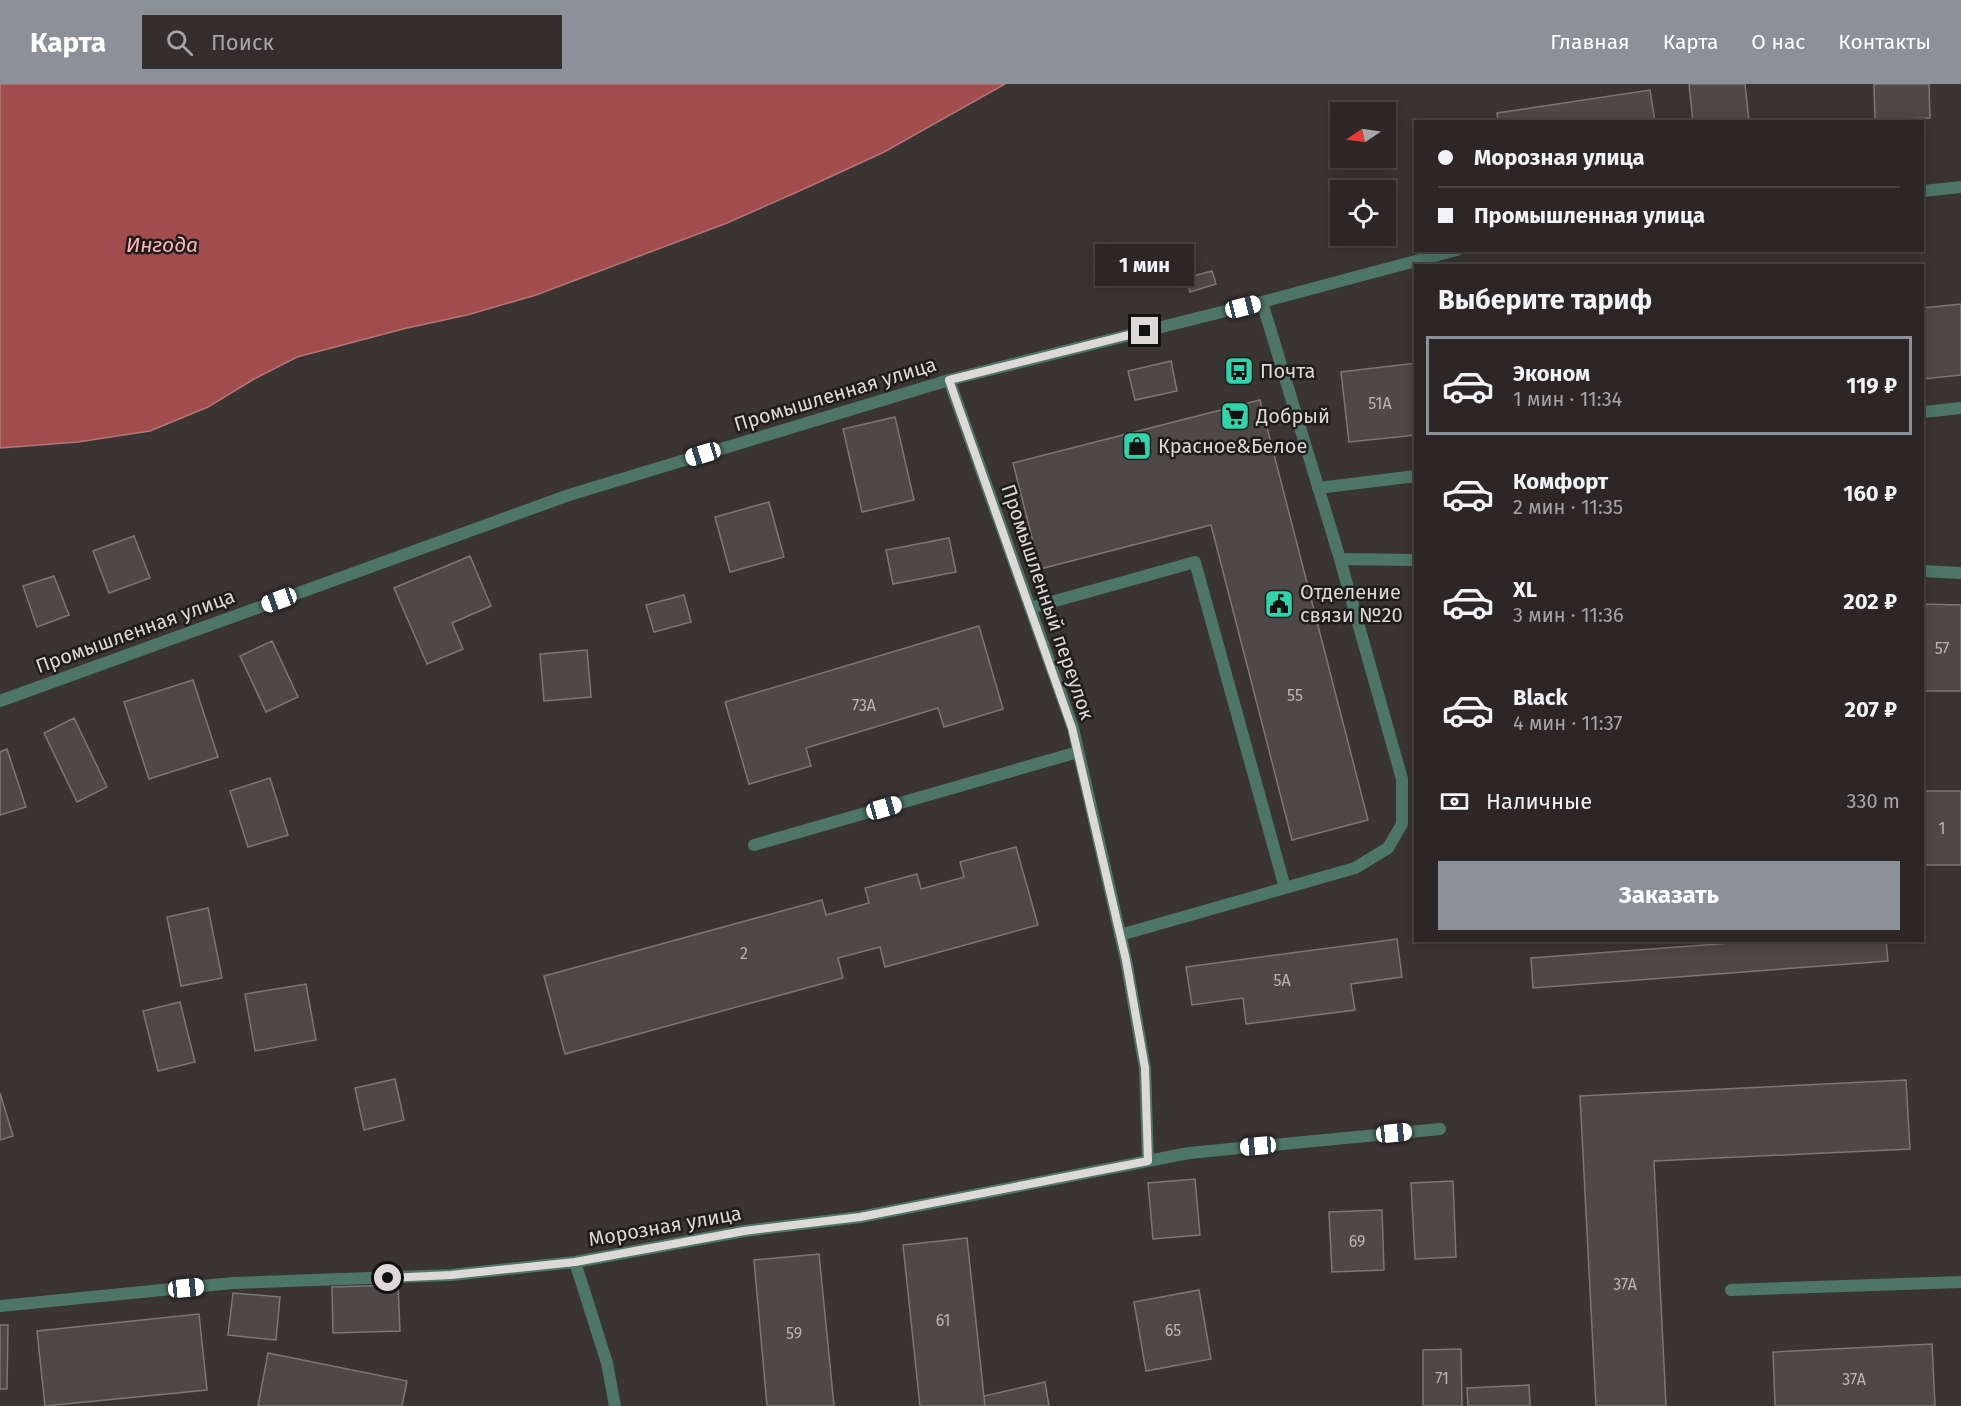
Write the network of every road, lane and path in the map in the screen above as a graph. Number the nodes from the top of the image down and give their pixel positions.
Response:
1 (1961, 188) edge
2 (1924, 192) edge
3 (1450, 252) edge
4 (1262, 302) junction
5 (949, 380) junction
6 (1961, 408) edge
7 (1924, 412) edge
8 (1414, 476) edge
9 (1318, 488) junction
10 (1340, 559) junction
11 (1414, 560) edge
12 (1924, 571) edge
13 (1961, 573) edge
14 (1030, 608) junction
15 (0, 701) edge
16 (1078, 752) junction
17 (754, 845) dead end
18 (1285, 888) junction
19 (1120, 935) junction
20 (1440, 1129) dead end
21 (1148, 1161) junction
22 (575, 1262) junction
23 (1961, 1282) edge
24 (1731, 1290) dead end
25 (0, 1306) edge
26 (615, 1406) edge

1 - 2 street
3 - 4 street, Промышленная улица
4 - 5 street, Промышленная улица
4 - 9 street
5 - 14 street, Промышленный переулок
5 - 15 street, Промышленная улица
6 - 7 street
8 - 9 street
9 - 10 street
10 - 11 street
10 - 18 street
12 - 13 street
14 - 16 street, Промышленный переулок
14 - 18 street
16 - 17 street
16 - 19 street, Промышленный переулок
18 - 19 street
19 - 21 street, Промышленный переулок
20 - 21 street, Морозная улица
21 - 22 street, Морозная улица
22 - 25 street, Морозная улица
22 - 26 street
23 - 24 street

